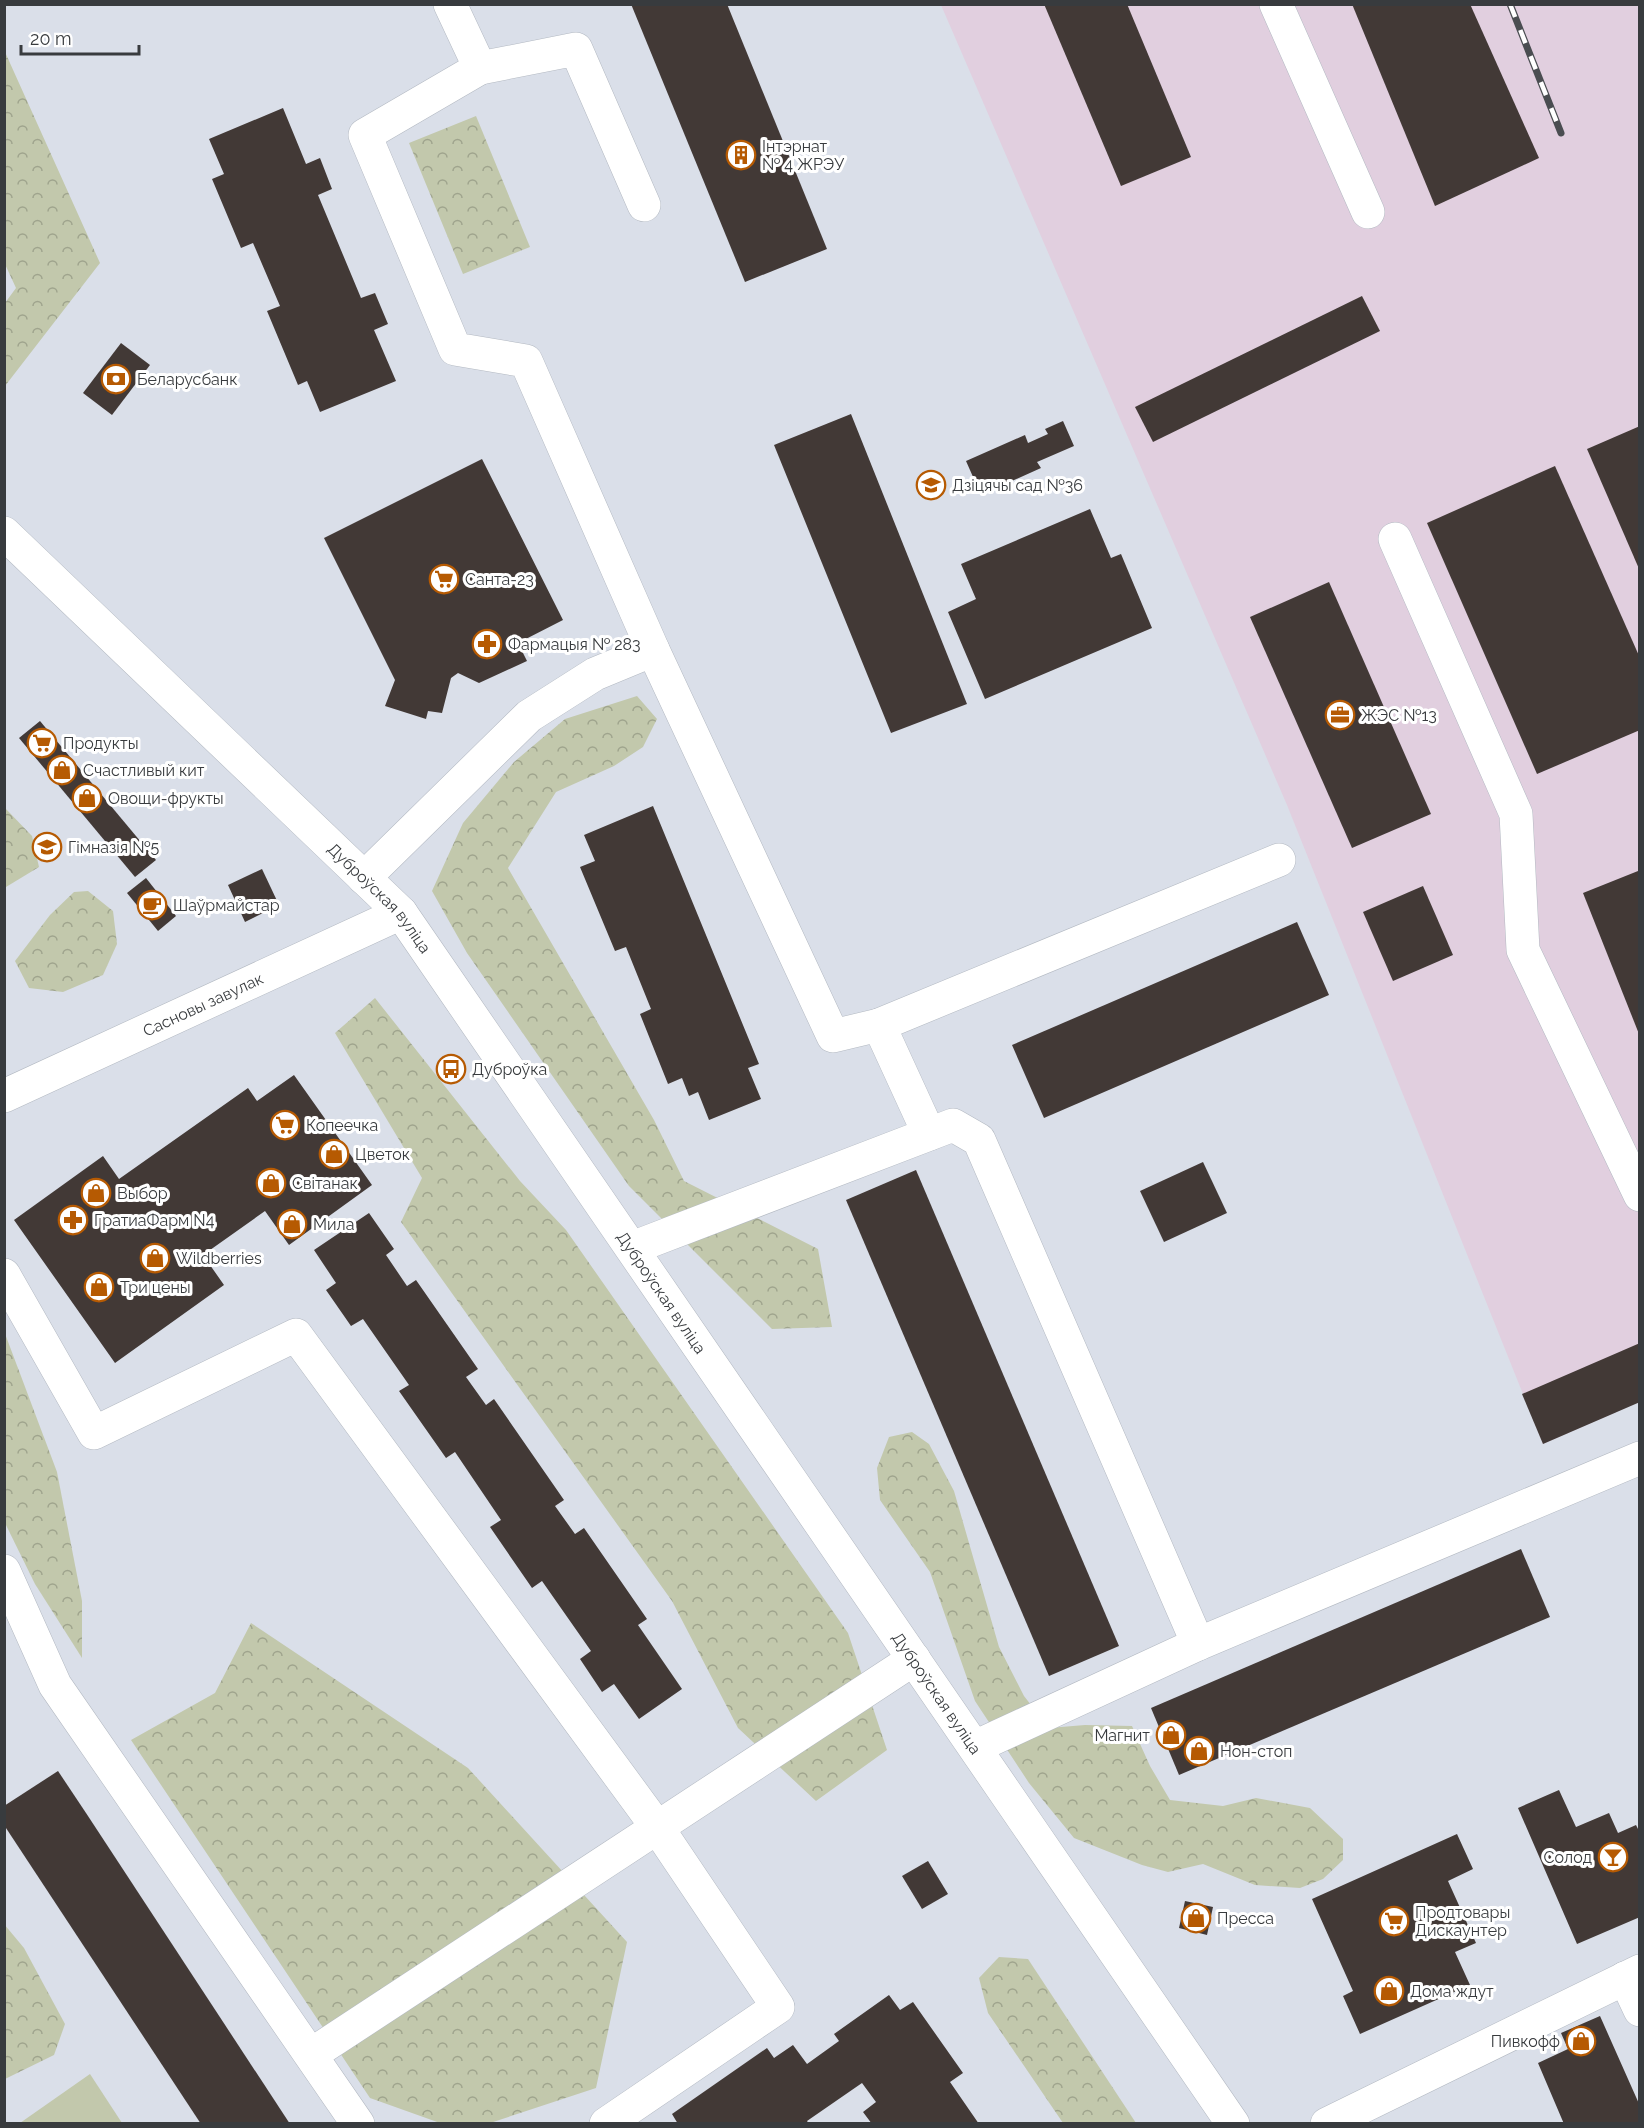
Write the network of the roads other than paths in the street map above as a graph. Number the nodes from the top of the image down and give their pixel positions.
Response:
1 (450, 4) edge
2 (1276, 4) edge
3 (480, 68) junction
4 (644, 205) dead end
5 (1368, 212) dead end
6 (4, 533) edge
7 (1395, 539) dead end
8 (653, 650) junction
9 (1279, 860) dead end
10 (364, 878) junction
11 (401, 913) junction
12 (879, 1025) junction
13 (4, 1096) edge
14 (929, 1134) junction
15 (1640, 1195) edge
16 (632, 1248) junction
17 (4, 1275) edge
18 (1640, 1458) edge
19 (4, 1571) edge
20 (1198, 1644) junction
21 (914, 1659) junction
22 (975, 1747) junction
23 (657, 1827) junction
24 (1632, 1975) edge
25 (1640, 2010) edge
26 (312, 2054) junction
27 (358, 2124) edge
28 (606, 2124) edge
29 (1233, 2124) edge
30 (1327, 2124) edge

1 - 3 main road
2 - 5 main road
3 - 4 main road
3 - 8 main road
6 - 10 main road, Дуброўская вуліца
7 - 15 main road
8 - 10 main road
8 - 12 main road
9 - 12 main road
10 - 11 main road, Дуброўская вуліца
11 - 13 main road, Сасновы завулак
11 - 16 main road, Дуброўская вуліца
12 - 14 main road
14 - 16 main road
14 - 20 main road
16 - 21 main road, Дуброўская вуліца
17 - 23 main road
18 - 20 main road
19 - 26 main road
20 - 22 main road
21 - 22 main road, Дуброўская вуліца
21 - 23 main road
22 - 29 main road, Дуброўская вуліца
23 - 26 main road
23 - 28 main road
24 - 25 main road
24 - 30 main road
26 - 27 main road

